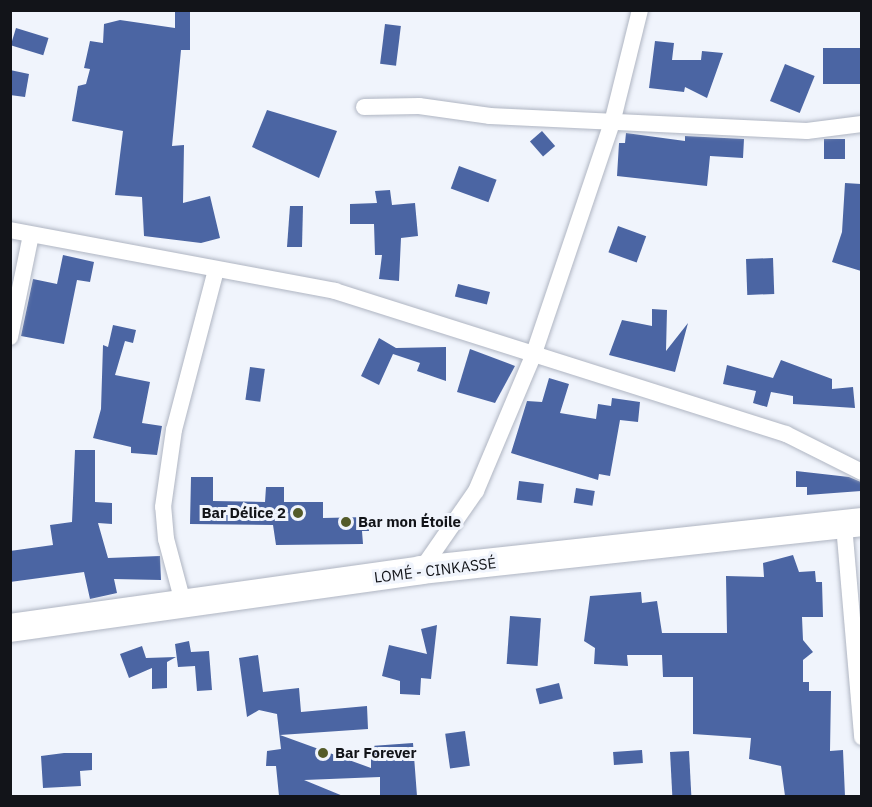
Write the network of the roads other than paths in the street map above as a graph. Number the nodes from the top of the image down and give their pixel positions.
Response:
1 (640, 10) edge
2 (364, 107) dead end
3 (613, 119) junction
4 (861, 124) edge
5 (10, 230) edge
6 (31, 235) junction
7 (216, 270) junction
8 (10, 337) edge
9 (532, 356) junction
10 (861, 472) edge
11 (853, 523) edge
12 (421, 570) junction
13 (184, 606) junction
14 (10, 628) edge
15 (861, 737) edge

1 - 3 street
2 - 3 street
3 - 4 street
3 - 9 street
5 - 6 street
6 - 7 street
6 - 8 street
7 - 9 street
7 - 13 street
9 - 10 street
9 - 12 street
11 - 12 highway, LOMÉ - CINKASSÉ
11 - 15 street
12 - 13 highway, LOMÉ - CINKASSÉ
13 - 14 highway, LOMÉ - CINKASSÉ

